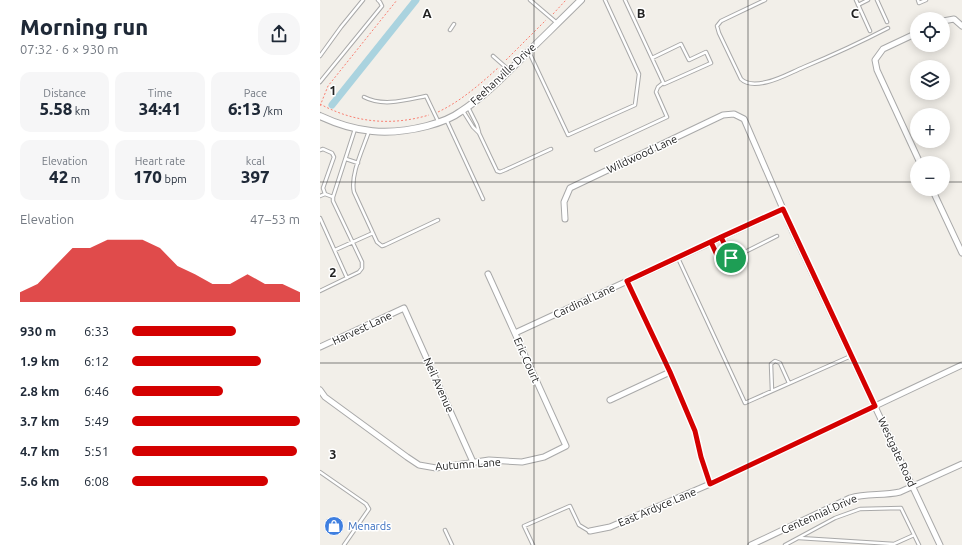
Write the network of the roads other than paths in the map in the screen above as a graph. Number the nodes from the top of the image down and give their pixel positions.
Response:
1 (364, 0) edge
2 (378, 0) edge
3 (530, 0) edge
4 (581, 0) edge
5 (605, 0) edge
6 (624, 0) edge
7 (765, 0) edge
8 (856, 0) edge
9 (868, 0) edge
10 (877, 0) edge
11 (918, 0) edge
12 (926, 0) edge
13 (858, 5) junction
14 (950, 19) edge
15 (887, 22) dead end
16 (454, 24) dead end
17 (557, 24) junction
18 (962, 25) edge
19 (888, 28) dead end
20 (450, 30) dead end
21 (870, 31) dead end
22 (910, 36) edge
23 (528, 52) junction
24 (320, 56) edge
25 (493, 56) dead end
26 (652, 58) junction
27 (509, 71) junction
28 (320, 82) edge
29 (664, 83) junction
30 (364, 97) dead end
31 (465, 109) junction
32 (320, 116) edge
33 (446, 119) junction
34 (744, 119) joint
35 (438, 122) junction
36 (355, 128) junction
37 (369, 131) junction
38 (479, 133) junction
39 (551, 149) dead end
40 (320, 150) edge
41 (596, 150) dead end
42 (917, 156) edge
43 (346, 159) junction
44 (359, 163) junction
45 (325, 194) junction
46 (320, 196) edge
47 (935, 196) edge
48 (333, 197) junction
49 (483, 199) dead end
50 (783, 209) junction
51 (320, 218) edge
52 (565, 219) dead end
53 (438, 220) dead end
54 (373, 233) junction
55 (777, 236) dead end
56 (721, 237) junction
57 (711, 242) junction
58 (352, 243) junction
59 (335, 250) junction
60 (962, 253) edge
61 (678, 258) junction
62 (731, 258) junction
63 (488, 274) dead end
64 (347, 278) junction
65 (627, 281) junction
66 (320, 291) edge
67 (404, 308) joint
68 (515, 333) junction
69 (320, 347) edge
70 (852, 356) junction
71 (962, 365) edge
72 (670, 372) junction
73 (789, 383) junction
74 (320, 390) edge
75 (772, 391) junction
76 (610, 400) dead end
77 (875, 406) junction
78 (566, 446) joint
79 (473, 462) junction
80 (962, 464) edge
81 (320, 472) edge
82 (710, 484) junction
83 (913, 487) junction
84 (446, 530) dead end
85 (590, 531) joint
86 (914, 535) junction
87 (798, 538) junction
88 (894, 544) edge
89 (344, 545) edge
90 (452, 545) edge
91 (533, 545) edge
92 (751, 545) edge
93 (784, 545) edge
94 (919, 545) edge
95 (940, 545) edge

1 - 24 lane
2 - 28 lane
3 - 17 lane
4 - 17 street, Feehanville Drive
5 - 23 lane
6 - 26 lane
7 - 19 lane
8 - 13 lane
9 - 13 lane
10 - 15 lane
11 - 12 lane
13 - 21 lane
14 - 18 street
16 - 20 lane
17 - 23 street, Feehanville Drive
22 - 42 street
23 - 27 street, Feehanville Drive
25 - 27 lane
26 - 29 lane
26 - 29 lane
27 - 31 street, Feehanville Drive
29 - 41 lane
30 - 35 lane
31 - 33 street, Feehanville Drive
31 - 38 lane
31 - 38 lane
32 - 36 street, Feehanville Drive
33 - 35 street, Feehanville Drive
33 - 49 lane
34 - 50 street, Westgate Road
34 - 52 street, Wildwood Lane
35 - 37 street, Feehanville Drive
36 - 37 street, Feehanville Drive
36 - 43 lane
37 - 44 lane
38 - 39 lane
40 - 45 lane
43 - 44 lane
43 - 48 lane
44 - 54 lane
45 - 46 lane
45 - 48 lane
47 - 60 street
48 - 58 lane
50 - 56 street, Cardinal Lane
50 - 70 street, Westgate Road
51 - 59 lane
53 - 54 lane
54 - 58 lane
55 - 62 lane
56 - 57 street, Cardinal Lane
56 - 62 lane
57 - 61 street, Cardinal Lane
57 - 62 lane
58 - 59 lane
58 - 64 lane
59 - 64 lane
61 - 65 street, Cardinal Lane
61 - 75 lane
63 - 68 street, Eric Court
64 - 66 lane
65 - 68 street, Cardinal Lane
65 - 72 street
67 - 69 street, Harvest Lane
67 - 79 street, Neil Avenue
68 - 78 street, Eric Court
70 - 73 lane
70 - 77 street, Westgate Road
71 - 77 street, East Ardyce Lane
72 - 76 street
72 - 82 street
73 - 75 lane
73 - 75 lane
74 - 79 street, Autumn Lane
77 - 82 street, East Ardyce Lane
77 - 83 street, Westgate Road
78 - 79 street, Autumn Lane
80 - 83 street, Centennial Drive
81 - 89 lane
82 - 85 street, East Ardyce Lane
83 - 92 street, Centennial Drive
83 - 95 street, Westgate Road
84 - 90 lane
85 - 91 lane
86 - 87 lane
86 - 88 lane
86 - 94 lane
87 - 88 lane
87 - 93 lane

